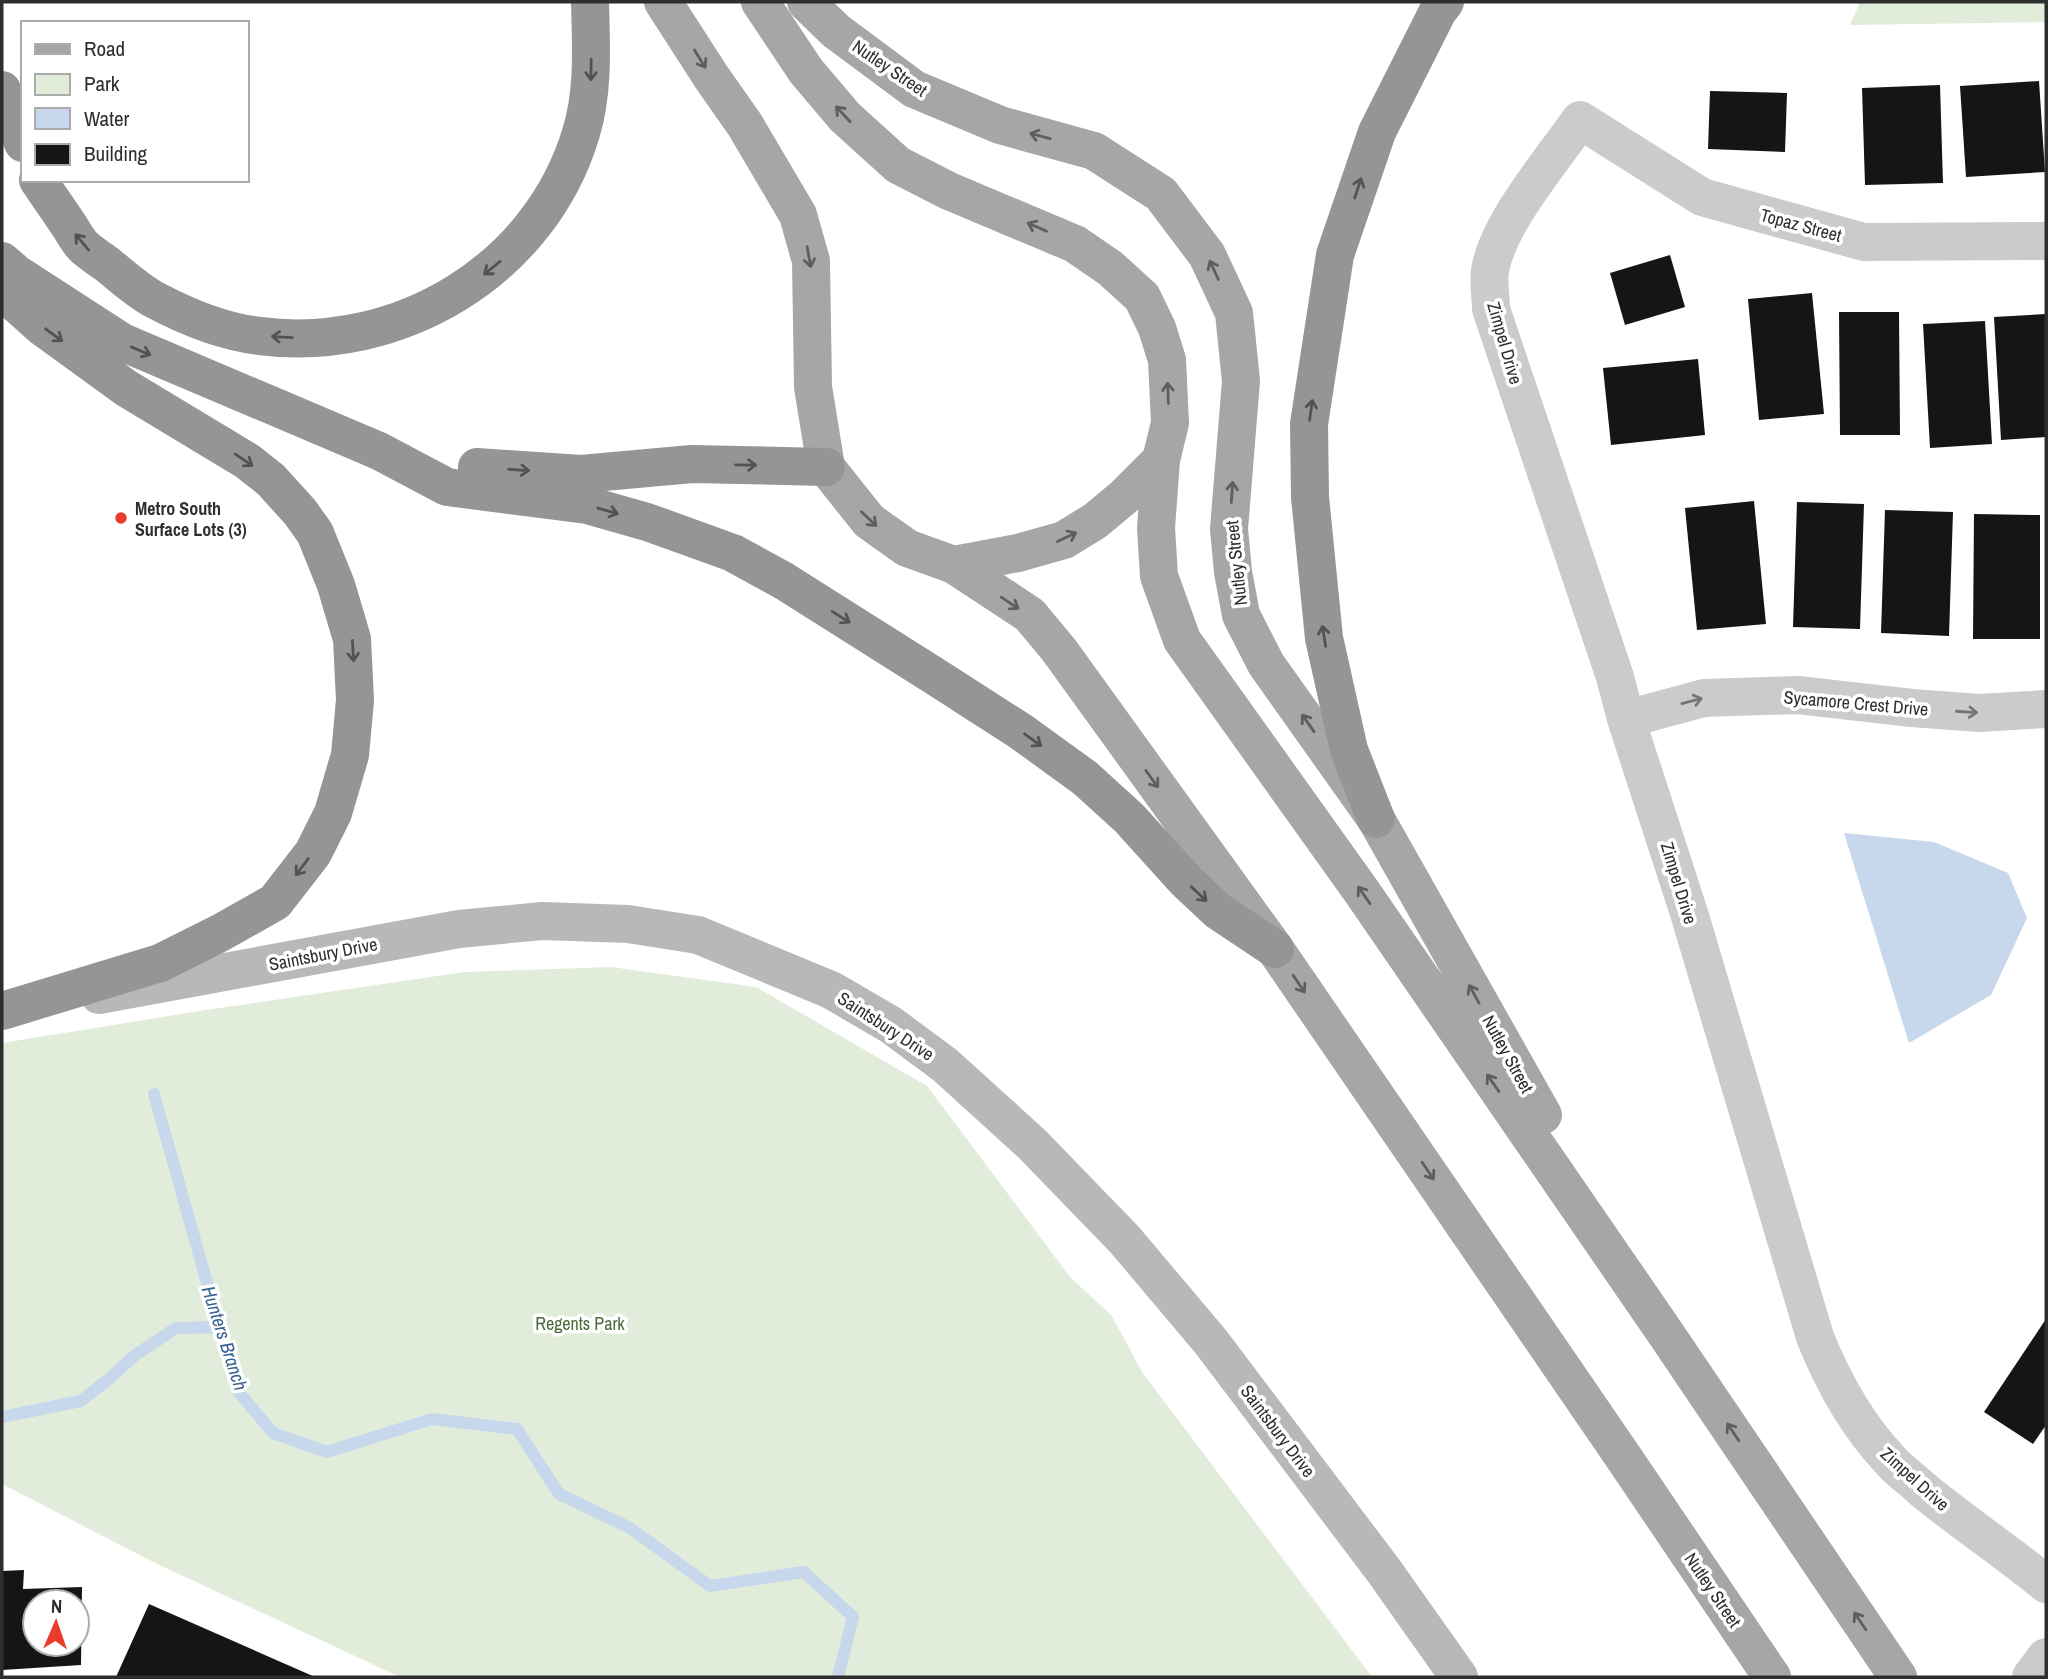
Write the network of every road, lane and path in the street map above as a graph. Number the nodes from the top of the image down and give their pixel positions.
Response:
1 (590, 2) edge
2 (663, 2) edge
3 (760, 2) edge
4 (806, 2) edge
5 (1445, 2) edge
6 (2, 90) edge
7 (1580, 120) joint
8 (21, 138) edge
9 (39, 182) edge
10 (2046, 241) edge
11 (2, 261) edge
12 (2, 291) edge
13 (379, 451) junction
14 (1161, 460) junction
15 (826, 467) junction
16 (954, 565) junction
17 (2046, 709) edge
18 (1626, 719) junction
19 (1376, 819) junction
20 (1275, 948) junction
21 (2, 1011) edge
22 (1664, 1331) junction
23 (2046, 1584) edge
24 (2046, 1657) edge
25 (1459, 1677) edge
26 (1772, 1677) edge
27 (1898, 1677) edge
28 (2031, 1677) edge

1 -> 9 highway
2 -> 15 main road, Nutley Street
14 -> 3 main road, Nutley Street
19 -> 4 main road, Nutley Street
19 -> 5 highway
6 - 8 highway
7 - 10 street, Topaz Street
7 - 18 street, Zimpel Drive
11 -> 13 highway
12 -> 21 highway
13 -> 15 highway
13 -> 20 highway
16 -> 14 main road
22 -> 14 main road, Nutley Street
15 -> 16 main road, Nutley Street
16 -> 20 main road, Nutley Street
18 -> 17 street, Sycamore Crest Drive
18 - 23 street, Zimpel Drive
22 -> 19 main road, Nutley Street
20 -> 26 main road, Nutley Street
21 - 25 street, Saintsbury Drive
27 -> 22 main road, Nutley Street
24 - 28 street

